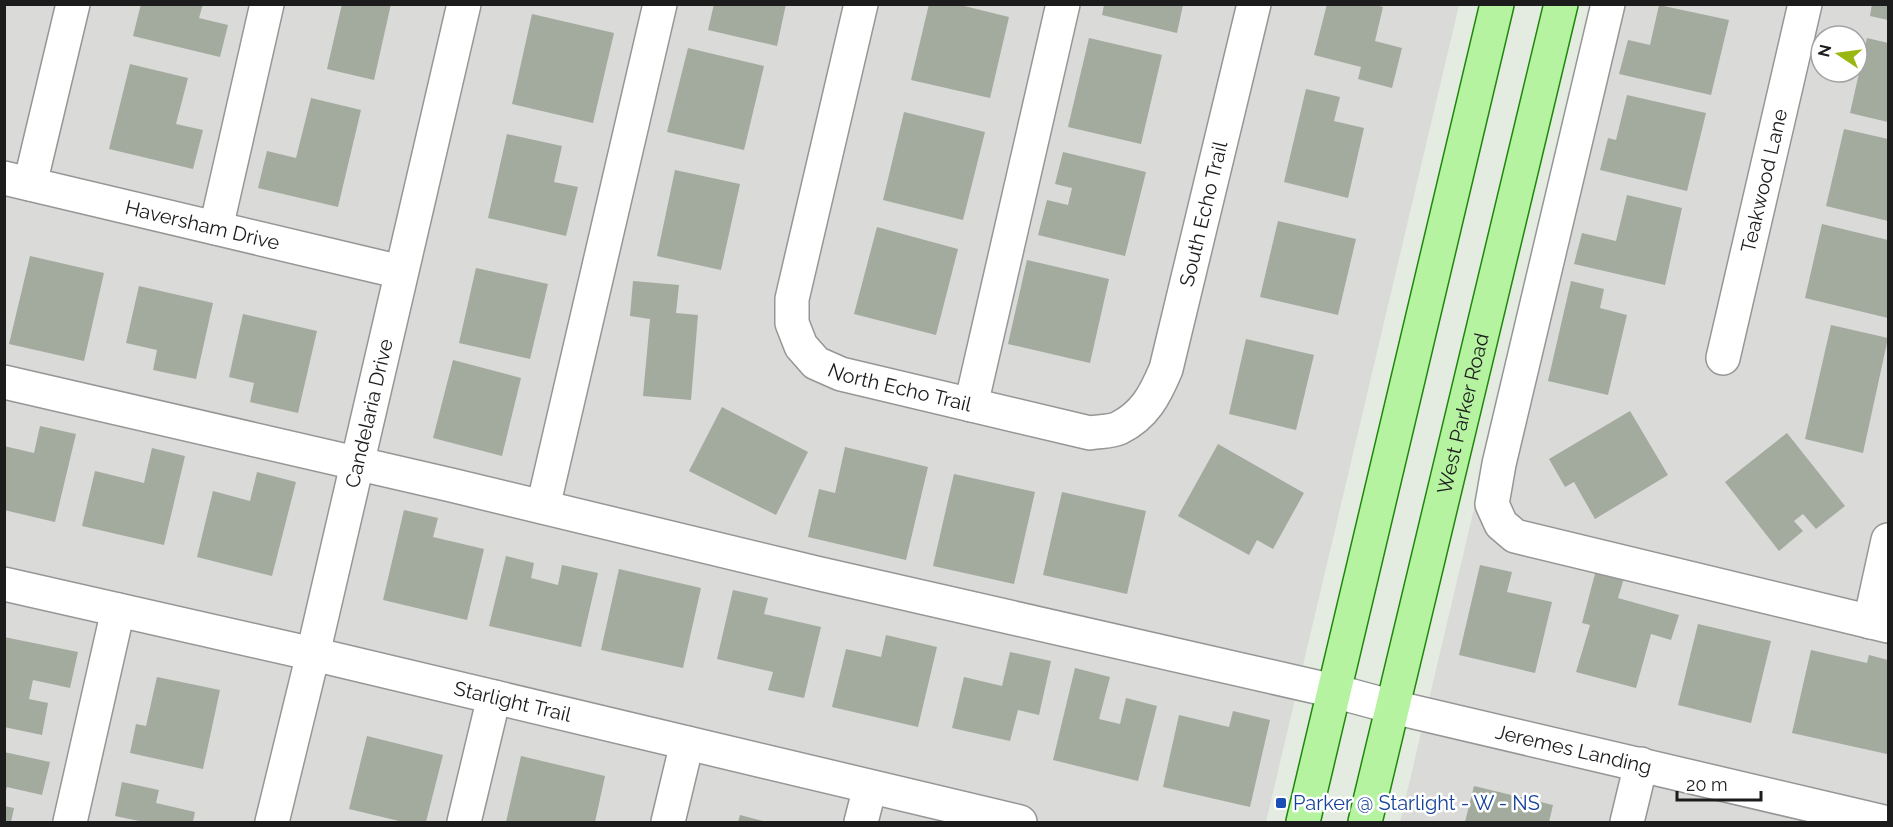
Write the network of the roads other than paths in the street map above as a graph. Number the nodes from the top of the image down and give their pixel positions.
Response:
1 (73, 4) edge
2 (267, 4) edge
3 (464, 4) edge
4 (660, 4) edge
5 (861, 4) edge
6 (1063, 4) edge
7 (1254, 4) edge
8 (1497, 4) edge
9 (1561, 4) edge
10 (1608, 4) edge
11 (1805, 4) edge
12 (17, 181) edge
13 (216, 228) junction
14 (401, 272) junction
15 (1723, 358) dead end
16 (4, 382) edge
17 (971, 405) junction
18 (1137, 416) joint
19 (356, 464) junction
20 (543, 507) junction
21 (1888, 540) edge
22 (4, 584) edge
23 (118, 610) junction
24 (1879, 624) edge
25 (313, 654) junction
26 (1334, 691) junction
27 (494, 697) junction
28 (1393, 707) junction
29 (687, 743) junction
30 (1641, 764) junction
31 (870, 787) junction
32 (1826, 816) edge
33 (70, 822) edge
34 (272, 822) edge
35 (464, 822) edge
36 (668, 822) edge
37 (861, 822) edge
38 (1020, 822) edge
39 (1303, 822) edge
40 (1365, 822) edge
41 (1627, 822) edge
42 (1884, 822) edge

1 - 12 street
2 - 13 street
3 - 14 street, Candelaria Drive
4 - 20 street
5 - 17 street, North Echo Trail
6 - 17 street
7 - 18 street, South Echo Trail
8 - 26 main road
9 - 28 main road, West Parker Road
10 - 24 street
11 - 15 street, Teakwood Lane
12 - 13 street, Haversham Drive
13 - 14 street, Haversham Drive
14 - 19 street, Candelaria Drive
16 - 19 street, Jeremes Landing
17 - 18 street, North Echo Trail
19 - 20 street, Jeremes Landing
19 - 25 street, Candelaria Drive
20 - 26 street, Jeremes Landing
21 - 24 street
22 - 23 street, Starlight Trail
23 - 25 street, Starlight Trail
23 - 33 street
25 - 27 street, Starlight Trail
25 - 34 street, Candelaria Drive
26 - 28 street, Jeremes Landing
26 - 39 main road
27 - 29 street, Starlight Trail
27 - 35 street
28 - 30 street, Jeremes Landing
28 - 40 main road, West Parker Road
29 - 31 street, Starlight Trail
29 - 36 street
30 - 32 street, Jeremes Landing
30 - 41 street
31 - 37 street
31 - 38 street, Starlight Trail
32 - 42 street, Jeremes Landing

